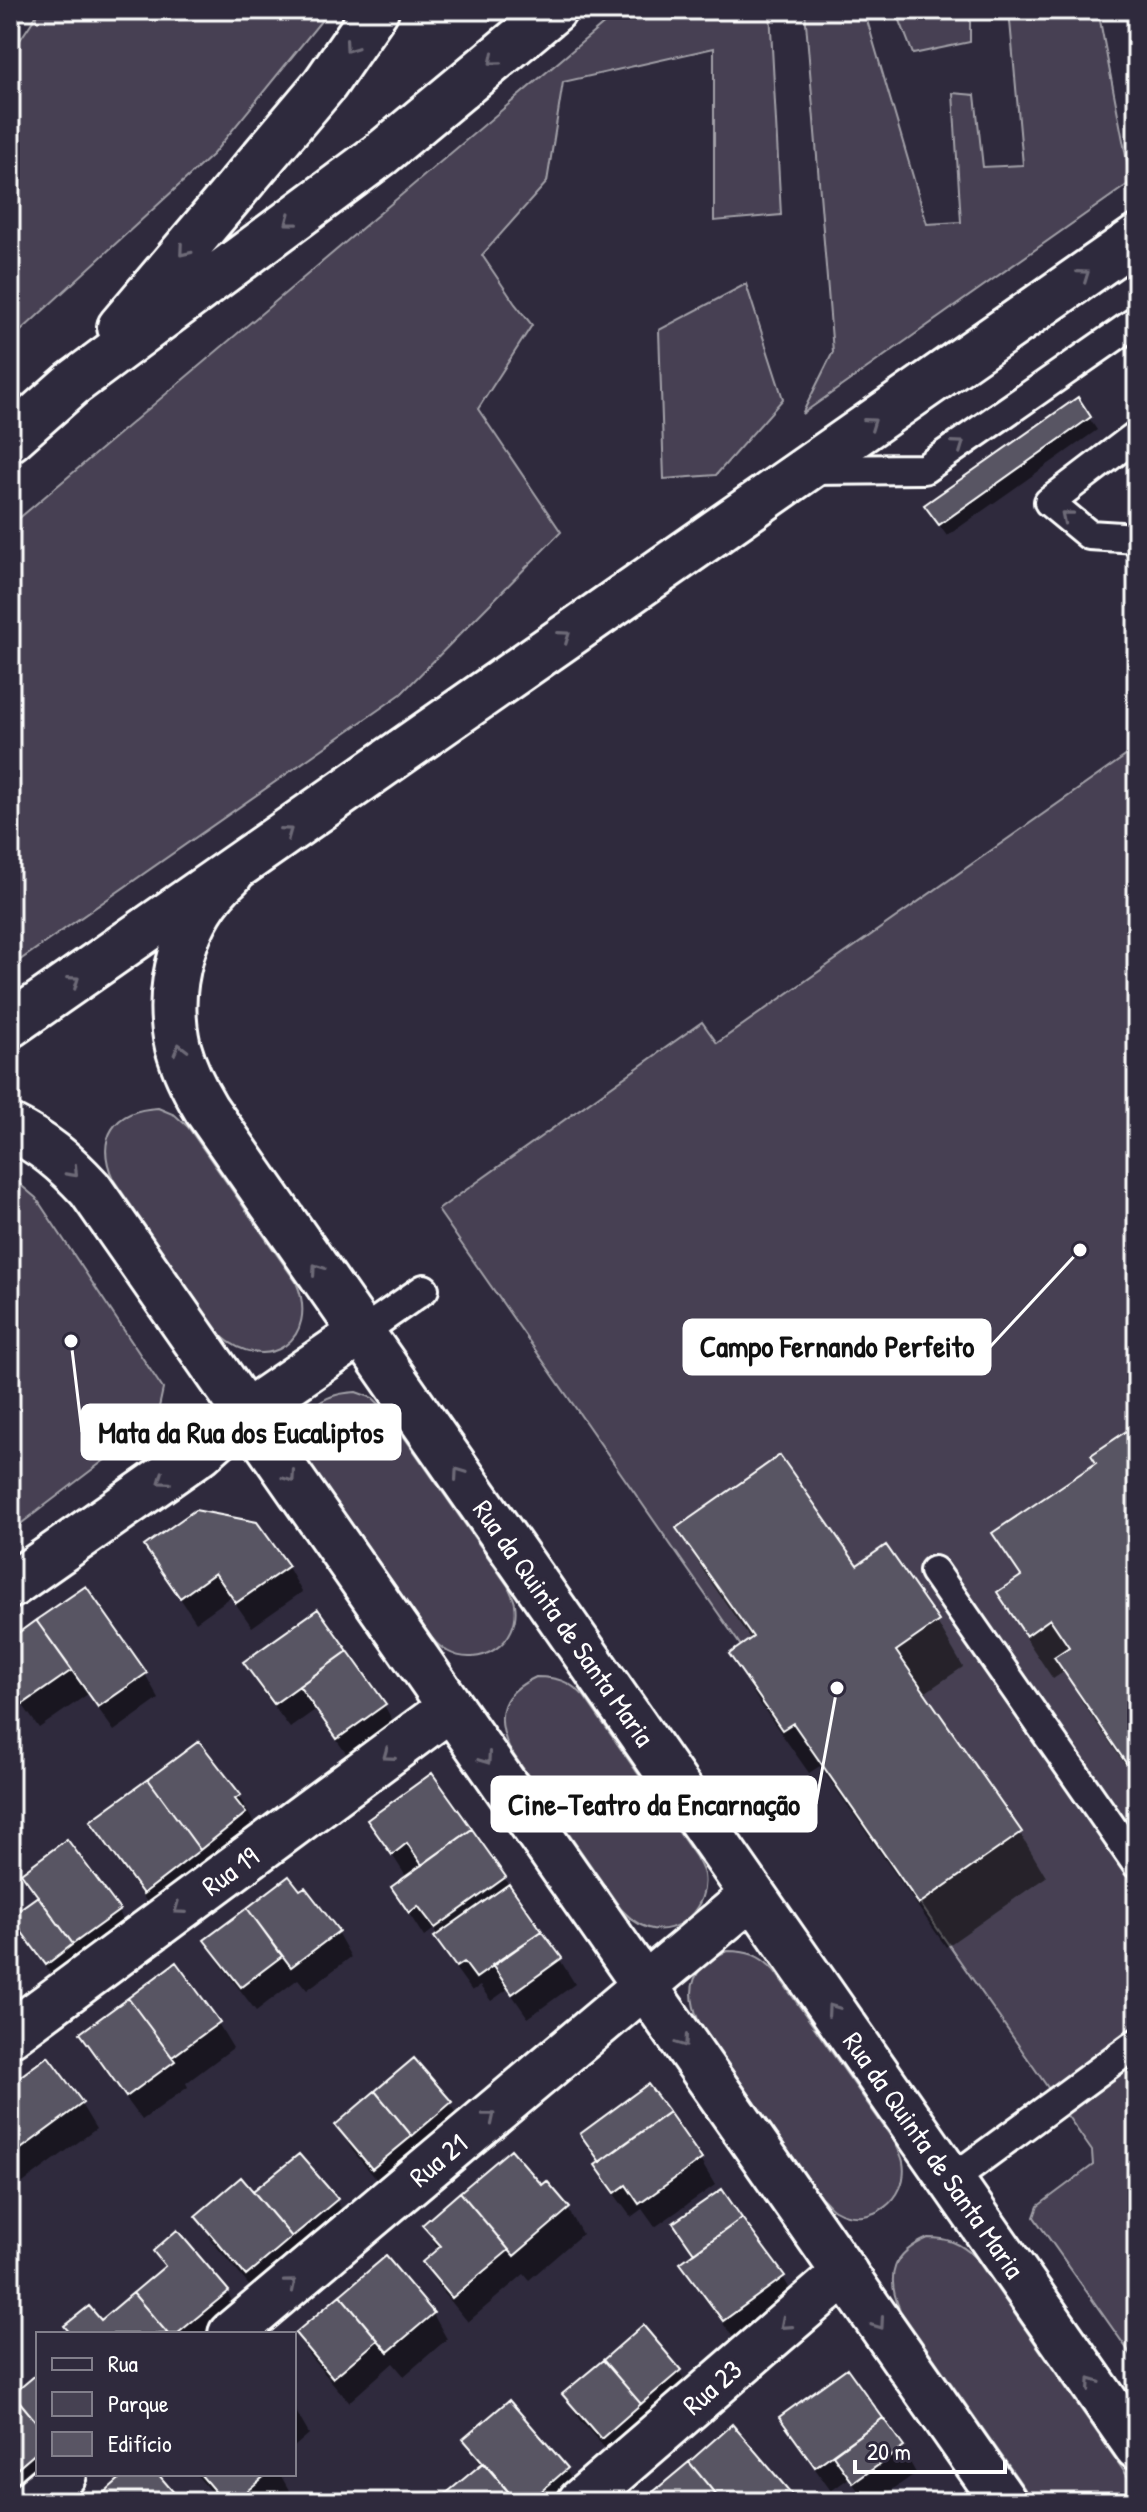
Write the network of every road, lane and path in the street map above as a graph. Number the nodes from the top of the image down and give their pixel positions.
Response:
1 (376, 10) edge
2 (554, 10) edge
3 (1137, 238) edge
4 (1137, 321) edge
5 (72, 384) junction
6 (1137, 435) edge
7 (10, 439) edge
8 (804, 470) junction
9 (1137, 538) edge
10 (249, 859) junction
11 (10, 1025) edge
12 (10, 1127) edge
13 (424, 1289) dead end
14 (361, 1333) junction
15 (245, 1413) junction
16 (934, 1571) dead end
17 (10, 1586) edge
18 (450, 1708) junction
19 (1137, 1864) edge
20 (753, 1895) junction
21 (644, 1986) junction
22 (10, 2034) edge
23 (1137, 2043) edge
24 (951, 2180) junction
25 (845, 2273) junction
26 (233, 2332) edge
27 (1137, 2447) edge
28 (62, 2476) edge
29 (31, 2502) edge
30 (580, 2502) edge
31 (1004, 2502) edge

1 -> 5 main road
2 -> 5 main road
8 -> 3 main road
8 -> 4 lane
5 - 7 main road
9 -> 6 lane
10 -> 8 main road
11 -> 10 main road
14 -> 10 main road, Rua da Quinta de Santa Maria
12 -> 15 main road
13 - 14 lane
14 - 15 main road
20 -> 14 main road, Rua da Quinta de Santa Maria
15 -> 17 main road
15 -> 18 main road
16 - 19 lane
18 -> 21 main road
18 -> 22 main road, Rua 19
20 - 21 main road, Rua 21
24 -> 20 main road, Rua da Quinta de Santa Maria
21 -> 25 main road
26 -> 21 main road, Rua 21
23 - 24 lane
27 -> 24 main road, Rua da Quinta de Santa Maria
25 -> 30 main road, Rua 23
25 -> 31 main road
28 - 29 main road

